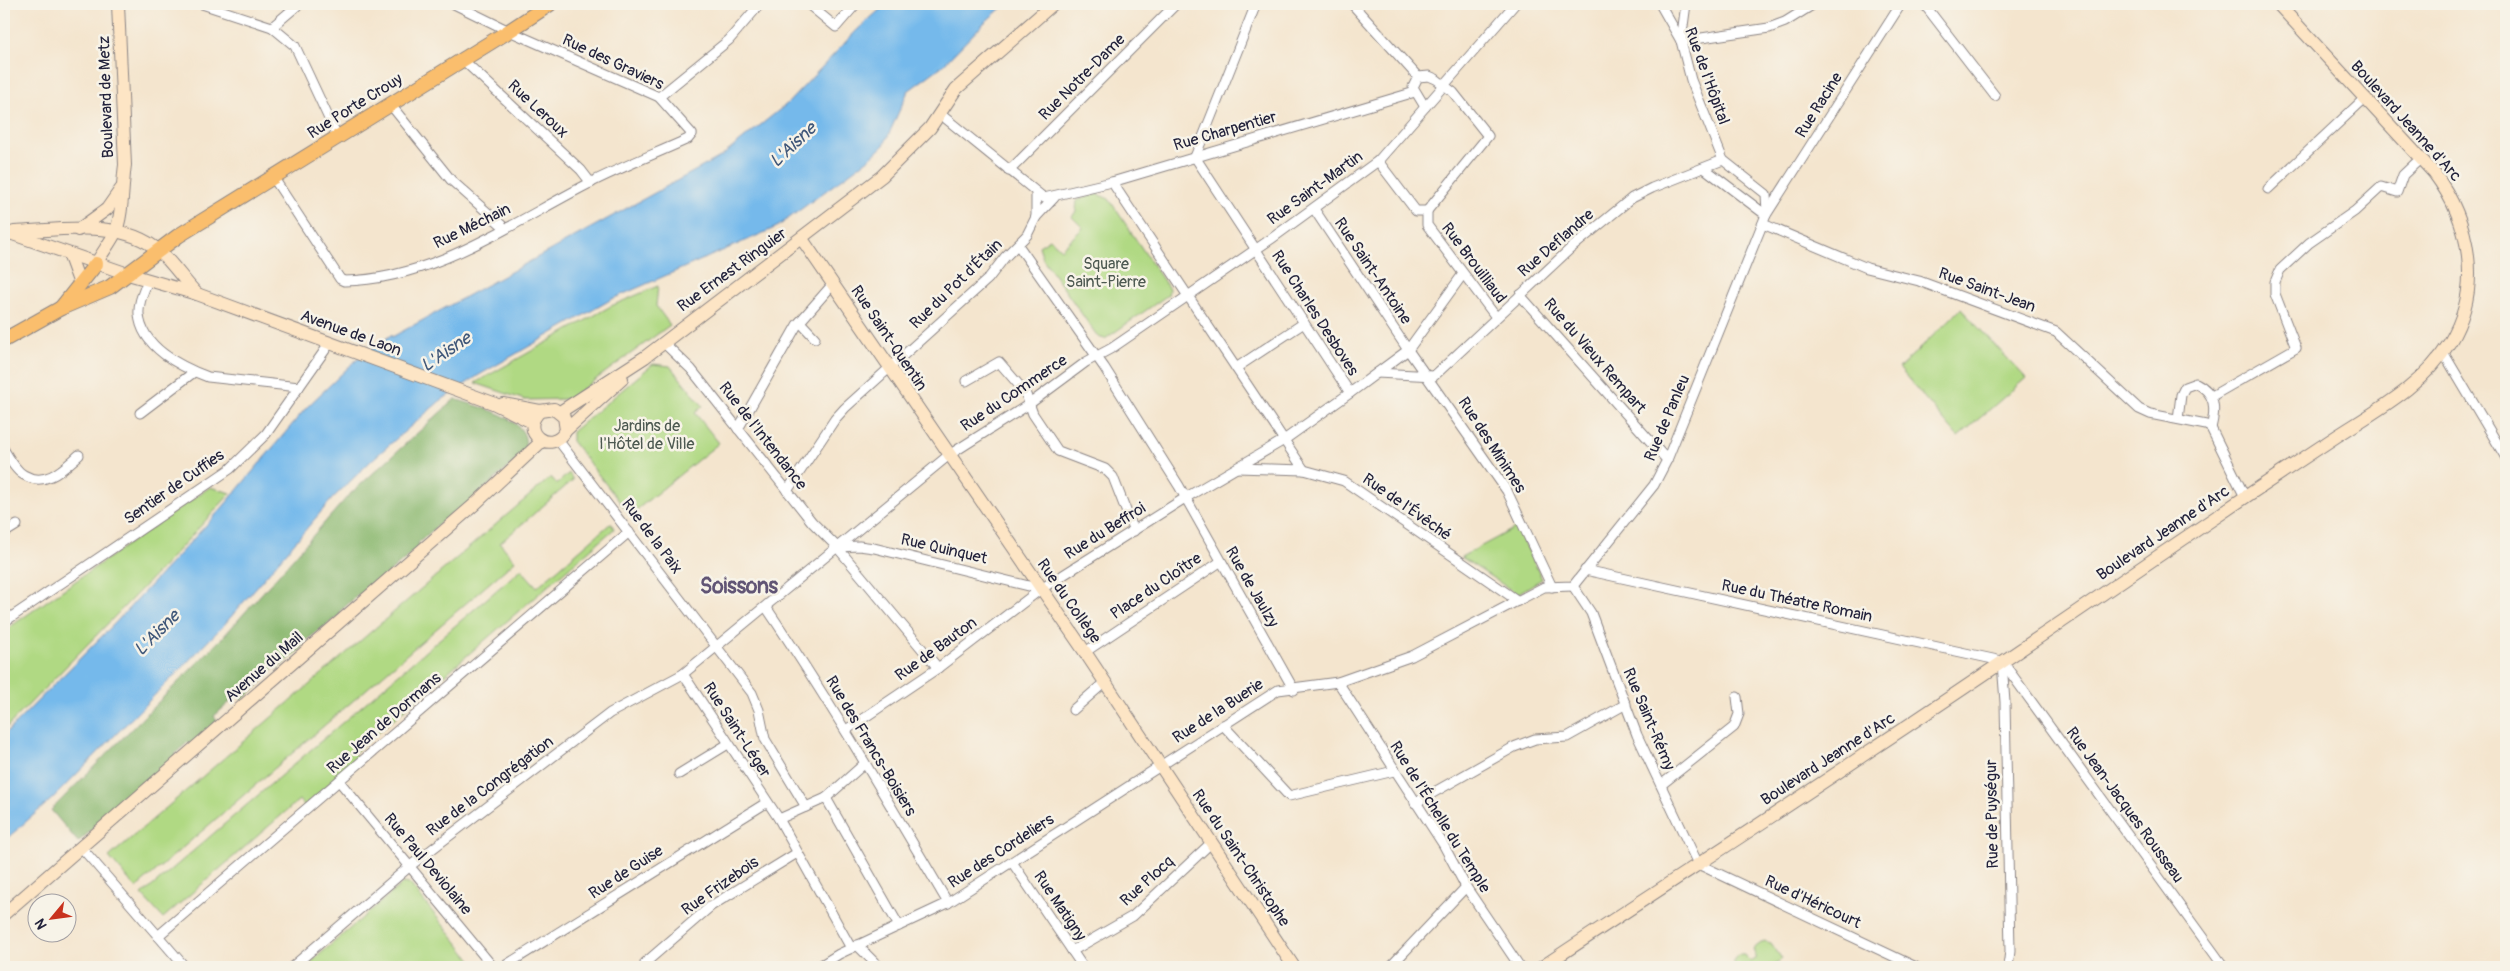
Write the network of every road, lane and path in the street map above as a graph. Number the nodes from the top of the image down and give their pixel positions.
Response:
1 (118, 4) edge
2 (202, 4) edge
3 (298, 4) edge
4 (454, 4) edge
5 (550, 4) edge
6 (760, 4) edge
7 (808, 4) edge
8 (856, 4) edge
9 (1052, 4) edge
10 (1176, 4) edge
11 (1256, 4) edge
12 (1352, 4) edge
13 (1515, 4) edge
14 (1660, 4) edge
15 (1686, 4) edge
16 (1814, 4) edge
17 (1901, 4) edge
18 (1924, 4) edge
19 (2278, 4) edge
20 (272, 27) junction
21 (509, 31) junction
22 (1681, 41) junction
23 (462, 59) junction
24 (1418, 77) junction
25 (1444, 85) junction
26 (1415, 92) junction
27 (1995, 96) dead end
28 (660, 97) junction
29 (2366, 98) junction
30 (390, 104) junction
31 (1426, 107) junction
32 (938, 113) junction
33 (692, 134) joint
34 (338, 138) junction
35 (1195, 157) junction
36 (2420, 158) junction
37 (1723, 160) junction
38 (1378, 161) junction
39 (1704, 168) junction
40 (1009, 171) junction
41 (273, 177) junction
42 (1112, 182) junction
43 (591, 183) junction
44 (121, 189) junction
45 (2268, 189) dead end
46 (1783, 190) junction
47 (1766, 194) junction
48 (1040, 196) junction
49 (1054, 198) junction
50 (1314, 209) junction
51 (1427, 211) junction
52 (1036, 217) junction
53 (1765, 219) junction
54 (505, 228) junction
55 (78, 230) junction
56 (115, 231) junction
57 (5, 232) edge
58 (802, 239) junction
59 (1018, 245) junction
60 (1256, 249) junction
61 (159, 250) junction
62 (69, 254) junction
63 (96, 264) junction
64 (128, 274) junction
65 (1463, 274) junction
66 (148, 280) junction
67 (832, 282) junction
68 (80, 284) junction
69 (197, 294) junction
70 (1520, 295) junction
71 (1188, 296) junction
72 (61, 308) junction
73 (1496, 317) junction
74 (800, 322) junction
75 (1304, 323) junction
76 (815, 338) dead end
77 (4, 340) edge
78 (664, 343) junction
79 (334, 344) junction
80 (1408, 350) junction
81 (2443, 352) junction
82 (1096, 356) junction
83 (645, 357) junction
84 (890, 368) junction
85 (1236, 368) junction
86 (194, 372) junction
87 (1377, 373) junction
88 (1428, 376) junction
89 (966, 381) dead end
90 (298, 388) junction
91 (1350, 393) junction
92 (2212, 396) junction
93 (493, 403) junction
94 (1028, 404) junction
95 (540, 410) junction
96 (560, 412) junction
97 (140, 413) dead end
98 (2178, 419) junction
99 (532, 422) junction
100 (2211, 428) junction
101 (738, 429) junction
102 (562, 435) junction
103 (1284, 440) junction
104 (542, 441) junction
105 (4, 450) edge
106 (79, 455) dead end
107 (950, 455) junction
108 (2506, 458) edge
109 (1667, 460) junction
110 (1237, 468) junction
111 (1304, 470) junction
112 (787, 491) junction
113 (2245, 497) junction
114 (1185, 498) junction
115 (17, 526) dead end
116 (1134, 531) junction
117 (629, 532) junction
118 (4, 533) edge
119 (837, 548) junction
120 (1220, 562) junction
121 (1585, 570) junction
122 (1573, 586) junction
123 (1552, 587) junction
124 (1042, 589) junction
125 (1518, 601) junction
126 (766, 607) junction
127 (4, 622) edge
128 (717, 646) junction
129 (1085, 652) junction
130 (2002, 661) junction
131 (938, 668) junction
132 (683, 674) junction
133 (1105, 682) junction
134 (1338, 682) junction
135 (2020, 686) junction
136 (1294, 690) junction
137 (2005, 692) junction
138 (1737, 698) dead end
139 (1626, 704) junction
140 (1073, 710) dead end
141 (1223, 726) junction
142 (846, 730) junction
143 (728, 744) junction
144 (864, 764) junction
145 (1160, 766) junction
146 (1394, 772) junction
147 (679, 774) dead end
148 (339, 781) junction
149 (1661, 785) junction
150 (826, 798) junction
151 (766, 803) junction
152 (1415, 803) junction
153 (806, 807) junction
154 (779, 820) junction
155 (1211, 843) junction
156 (81, 847) junction
157 (797, 853) junction
158 (1012, 862) junction
159 (1698, 864) junction
160 (410, 866) junction
161 (1466, 887) junction
162 (948, 902) junction
163 (4, 914) edge
164 (899, 926) junction
165 (158, 936) junction
166 (854, 947) junction
167 (1072, 951) junction
168 (647, 965) edge
169 (185, 967) edge
170 (292, 967) edge
171 (493, 967) edge
172 (503, 967) edge
173 (818, 967) edge
174 (879, 967) edge
175 (1083, 967) edge
176 (1294, 967) edge
177 (1390, 967) edge
178 (1520, 967) edge
179 (1542, 967) edge
180 (1916, 967) edge
181 (2008, 967) edge
182 (2224, 967) edge

1 - 44 main road, Boulevard de Metz
2 - 20 street
3 - 20 street
4 - 21 street, Rue des Graviers
5 - 21 main road, Rue Porte Crouy
6 - 28 street
7 - 8 street
9 - 32 main road, Rue Ernest Ringuier
10 - 40 street, Rue Notre-Dame
11 - 35 street
12 - 24 street
13 - 25 street, Rue Saint-Martin
14 - 22 street, Rue de l'Hôpital
15 - 22 street
16 - 22 street
17 - 46 street, Rue Racine
18 - 27 street
19 - 29 main road, Boulevard Jeanne d'Arc
20 - 34 street
21 - 23 main road, Rue Porte Crouy
21 - 28 street, Rue des Graviers
22 - 37 street, Rue de l'Hôpital
23 - 30 main road, Rue Porte Crouy
23 - 43 street, Rue Leroux
24 - 25 street
24 - 26 street
25 - 31 street, Rue Saint-Martin
25 - 51 street
26 - 31 street
26 - 35 street, Rue Charpentier
28 - 33 street, Rue des Graviers
29 - 36 main road, Boulevard Jeanne d'Arc
29 - 45 street
30 - 34 main road, Rue Porte Crouy
30 - 54 street
31 - 38 street, Rue Saint-Martin
32 - 40 street
32 - 58 main road, Rue Ernest Ringuier
33 - 43 street, Rue Méchain
34 - 41 main road, Rue Porte Crouy
35 - 42 street, Rue Charpentier
35 - 60 street, Rue Charles Desboves
36 - 81 main road, Boulevard Jeanne d'Arc
36 - 92 street
37 - 39 street, Rue Deflandre
37 - 47 street
38 - 50 street, Rue Saint-Martin
38 - 51 street, Rue Brouilliaud
39 - 53 street, Rue Saint-Jean
39 - 70 street, Rue Deflandre
40 - 48 street
41 - 54 street, Rue Méchain
41 - 61 main road, Rue Porte Crouy
42 - 49 street, Rue Charpentier
42 - 71 street
43 - 54 street, Rue Méchain
44 - 55 main road
44 - 56 main road, Boulevard de Metz
46 - 47 street
46 - 53 street, Rue Racine
47 - 53 street
48 - 49 street, Rue Charpentier
48 - 52 street, Rue du Pot d'Étain
49 - 52 street, Rue du Pot d'Étain
50 - 60 street, Rue Saint-Martin
50 - 80 street, Rue Saint-Antoine
51 - 65 street, Rue Brouilliaud
52 - 59 street, Rue du Pot d'Étain
53 - 98 street, Rue Saint-Jean
53 - 109 street, Rue de Panleu
55 - 56 main road
55 - 57 main road
56 - 61 main road
56 - 63 main road, Boulevard de Metz
57 - 62 main road, Avenue de Laon
58 - 67 main road, Rue Saint-Quentin
58 - 78 main road, Rue Ernest Ringuier
59 - 82 street, Rue de Jaulzy
59 - 84 street, Rue du Pot d'Étain
60 - 71 street, Rue Saint-Martin
60 - 75 street, Rue Charles Desboves
61 - 64 main road, Rue Porte Crouy
61 - 69 main road
62 - 63 main road, Avenue de Laon
62 - 68 main road
63 - 64 main road, Avenue de Laon
63 - 68 main road
64 - 66 main road, Avenue de Laon
64 - 72 main road, Rue Porte Crouy
65 - 73 street, Rue Brouilliaud
65 - 80 street, Rue du Beffroi
66 - 69 main road, Avenue de Laon
66 - 86 street
67 - 74 street
67 - 84 main road, Rue Saint-Quentin
68 - 72 main road
69 - 79 main road, Avenue de Laon
70 - 73 street, Rue Deflandre
70 - 109 street, Rue du Vieux Rempart
71 - 82 street, Rue Saint-Martin
71 - 85 street
72 - 77 main road, Rue Porte Crouy
73 - 88 street, Rue Deflandre
74 - 76 street
74 - 101 street
75 - 85 street
75 - 91 street, Rue Charles Desboves
78 - 83 main road, Rue Ernest Ringuier
78 - 101 street, Rue de l'Intendance
79 - 90 street, Sentier de Cuffies
79 - 93 main road, Avenue de Laon
80 - 87 street, Rue du Beffroi
80 - 88 street, Rue Saint-Antoine
81 - 108 street
81 - 113 main road, Boulevard Jeanne d'Arc
82 - 94 street, Rue du Commerce
82 - 114 street, Rue de Jaulzy
83 - 96 main road
83 - 102 main road
84 - 107 main road, Rue Saint-Quentin
84 - 112 street, Rue du Pot d'Étain
85 - 103 street
86 - 90 street
86 - 97 street
87 - 88 street
87 - 91 street, Rue du Beffroi
88 - 123 street, Rue des Minimes
89 - 94 street
90 - 127 street, Sentier de Cuffies
91 - 103 street, Rue du Beffroi
92 - 98 street
92 - 100 street
93 - 95 main road, Avenue de Laon
93 - 99 main road, Avenue de Laon
94 - 107 street, Rue du Commerce
94 - 116 street
95 - 96 main road
95 - 99 main road
96 - 102 main road
98 - 100 street, Rue Saint-Jean
99 - 104 main road
100 - 113 street
101 - 112 street, Rue de l'Intendance
102 - 104 main road
102 - 117 street, Rue de la Paix
103 - 110 street, Rue du Beffroi
103 - 111 street
104 - 156 main road, Avenue du Mail
105 - 106 street
107 - 119 street, Rue du Commerce
107 - 124 main road, Rue du Collège
109 - 121 street, Rue de Panleu
110 - 111 street, Rue de l'Évêché
110 - 114 street, Rue du Beffroi
111 - 125 street, Rue de l'Évêché
112 - 119 street, Rue de l'Intendance
113 - 130 main road, Boulevard Jeanne d'Arc
114 - 116 street, Rue du Beffroi
114 - 120 street, Rue de Jaulzy
115 - 118 street
116 - 124 street, Rue du Beffroi
117 - 128 street, Rue de la Paix
117 - 148 street, Rue Jean de Dormans
119 - 124 street, Rue Quinquet
119 - 126 street, Rue de la Congrégation
119 - 131 street, Rue de l'Intendance
120 - 129 street, Place du Cloître
120 - 136 street, Rue de Jaulzy
121 - 122 street, Rue de Panleu
121 - 130 street, Rue du Théatre Romain
122 - 123 street
122 - 139 street, Rue Saint-Rémy
123 - 125 street, Rue de la Buerie
124 - 129 main road, Rue du Collège
124 - 131 street, Rue de Bauton
125 - 134 street, Rue de la Buerie
126 - 128 street, Rue de la Congrégation
126 - 142 street, Rue des Francs-Boisiers
128 - 132 street, Rue de la Congrégation
128 - 153 street, Rue de la Paix
129 - 133 main road, Rue du Collège
130 - 135 street, Rue Jean-Jacques Rousseau
130 - 137 street, Rue de Puységur
130 - 159 main road, Boulevard Jeanne d'Arc
131 - 142 street, Rue de Bauton
132 - 143 street, Rue Saint-Léger
132 - 160 street, Rue de la Congrégation
133 - 140 street
133 - 145 main road, Rue du Collège
134 - 136 street, Rue de la Buerie
134 - 146 street, Rue de l'Échelle du Temple
135 - 137 street
135 - 182 street, Rue Jean-Jacques Rousseau
136 - 141 street, Rue de la Buerie
137 - 181 street, Rue de Puységur
138 - 149 street
139 - 149 street, Rue Saint-Rémy
139 - 152 street
141 - 145 street, Rue de la Buerie
141 - 146 street
142 - 144 street, Rue des Francs-Boisiers
143 - 147 street
143 - 151 street, Rue Saint-Léger
144 - 150 street
144 - 162 street, Rue des Francs-Boisiers
145 - 155 main road, Rue du Saint-Christophe
145 - 158 street, Rue des Cordeliers
146 - 152 street, Rue de l'Échelle du Temple
148 - 160 street, Rue Paul Deviolaine
148 - 165 street, Rue Jean de Dormans
149 - 159 street, Rue Saint-Rémy
150 - 153 street
150 - 164 street
151 - 154 street, Rue Saint-Léger
151 - 172 street, Rue de Guise
152 - 161 street, Rue de l'Échelle du Temple
153 - 154 street
154 - 157 street, Rue Saint-Léger
155 - 167 street, Rue Plocq
155 - 176 main road, Rue du Saint-Christophe
156 - 163 main road, Avenue du Mail
156 - 165 street
157 - 166 street, Rue Saint-Léger
157 - 168 street, Rue Frizebois
158 - 162 street, Rue des Cordeliers
158 - 167 street, Rue Matigny
159 - 179 main road, Boulevard Jeanne d'Arc
159 - 180 street, Rue d'Héricourt
160 - 170 street, Rue de la Congrégation
160 - 171 street, Rue Paul Deviolaine
161 - 177 street
161 - 178 street, Rue de l'Échelle du Temple
162 - 164 street, Rue des Cordeliers
164 - 166 street, Rue des Cordeliers
165 - 169 street
166 - 173 street, Rue des Cordeliers
166 - 174 street, Rue Saint-Léger
167 - 175 street, Rue Matigny

